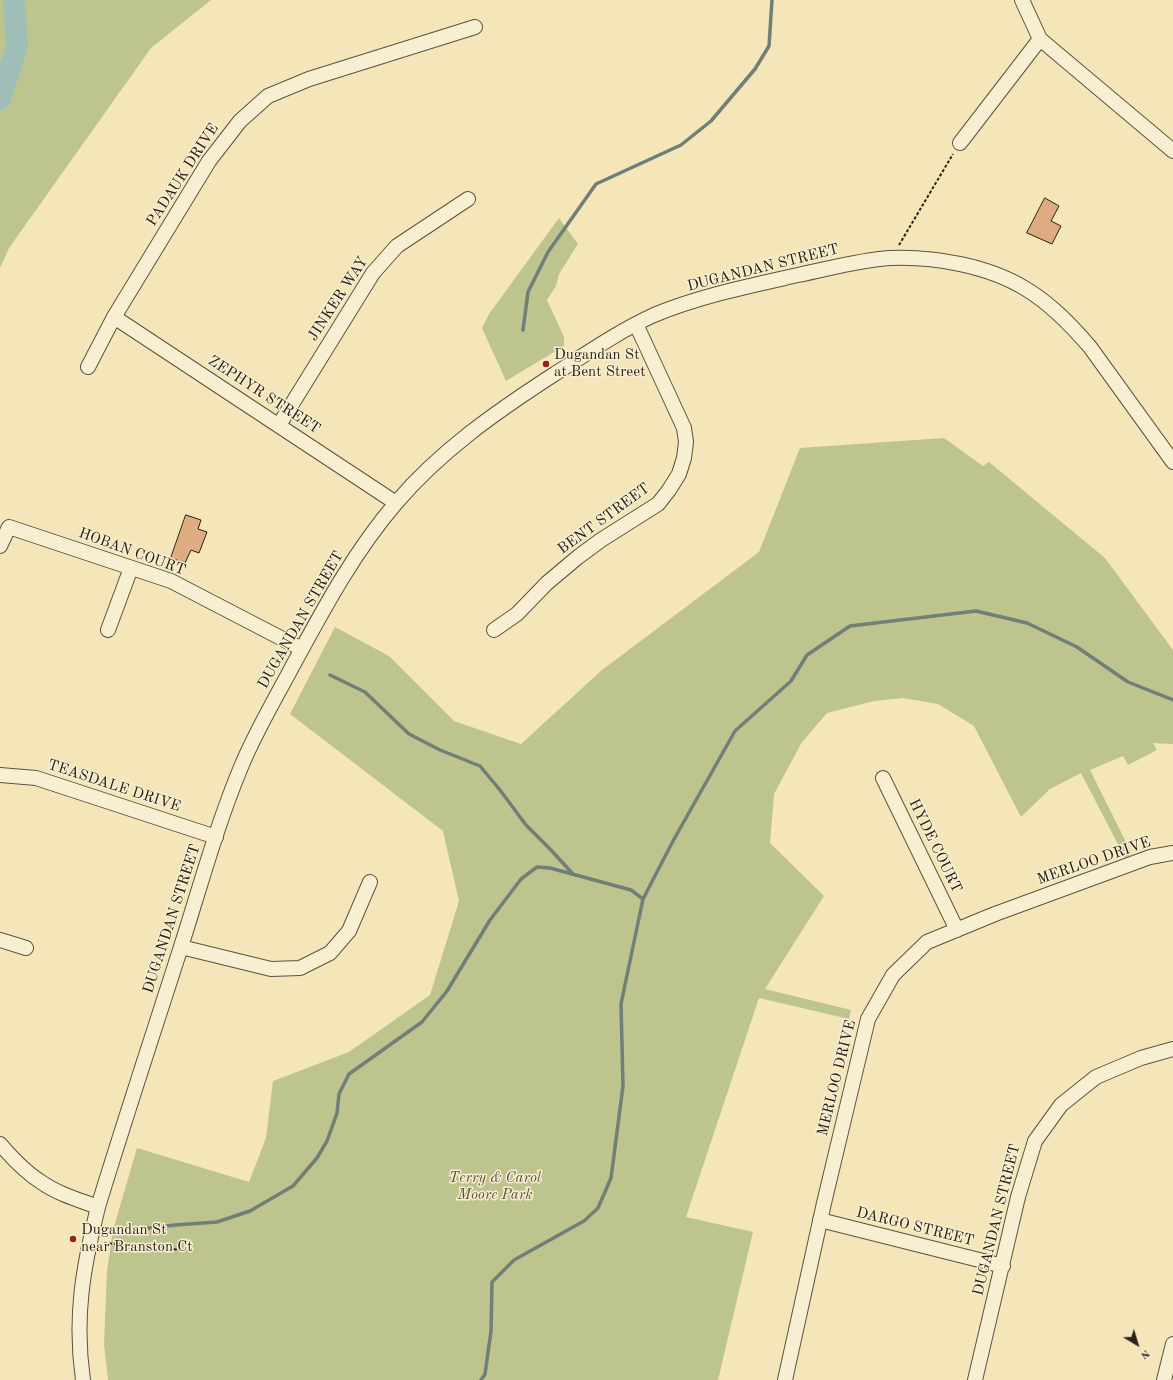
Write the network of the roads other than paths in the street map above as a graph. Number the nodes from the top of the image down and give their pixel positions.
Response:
1 (1022, 0) edge
2 (475, 27) dead end
3 (1040, 39) junction
4 (960, 143) road end
5 (1173, 151) edge
6 (468, 199) dead end
7 (114, 317) junction
8 (636, 324) junction
9 (88, 367) dead end
10 (279, 425) junction
11 (1173, 462) edge
12 (396, 503) junction
13 (0, 546) edge
14 (131, 568) junction
15 (108, 630) dead end
16 (494, 630) dead end
17 (302, 649) junction
18 (0, 774) edge
19 (883, 778) dead end
20 (216, 837) junction
21 (1173, 853) edge
22 (370, 882) dead end
23 (957, 930) junction
24 (0, 940) edge
25 (181, 947) junction
26 (26, 948) dead end
27 (1173, 1049) edge
28 (0, 1144) edge
29 (98, 1207) junction
30 (820, 1220) junction
31 (1003, 1266) junction
32 (1173, 1344) edge
33 (83, 1380) edge
34 (785, 1380) edge
35 (975, 1380) edge
36 (1164, 1380) edge

1 - 3 street
2 - 7 street, PADAUK DRIVE
3 - 4 street
3 - 5 street
6 - 10 street, JINKER WAY
7 - 9 street, PADAUK DRIVE
7 - 10 street, ZEPHYR STREET
8 - 11 street, DUGANDAN STREET
8 - 12 street, DUGANDAN STREET
8 - 16 street, BENT STREET
10 - 12 street, ZEPHYR STREET
12 - 17 street, DUGANDAN STREET
13 - 14 street, HOBAN COURT
14 - 15 street
14 - 17 street, HOBAN COURT
17 - 20 street, DUGANDAN STREET
18 - 20 street, TEASDALE DRIVE
19 - 23 street, HYDE COURT
20 - 25 street, DUGANDAN STREET
21 - 23 street, MERLOO DRIVE
22 - 25 street
23 - 30 street, MERLOO DRIVE
24 - 26 street
25 - 29 street, DUGANDAN STREET
27 - 31 street, DUGANDAN STREET
28 - 29 street
29 - 33 street, DUGANDAN STREET
30 - 31 street, DARGO STREET
30 - 34 street, MERLOO DRIVE
31 - 35 street, DUGANDAN STREET
32 - 36 street

